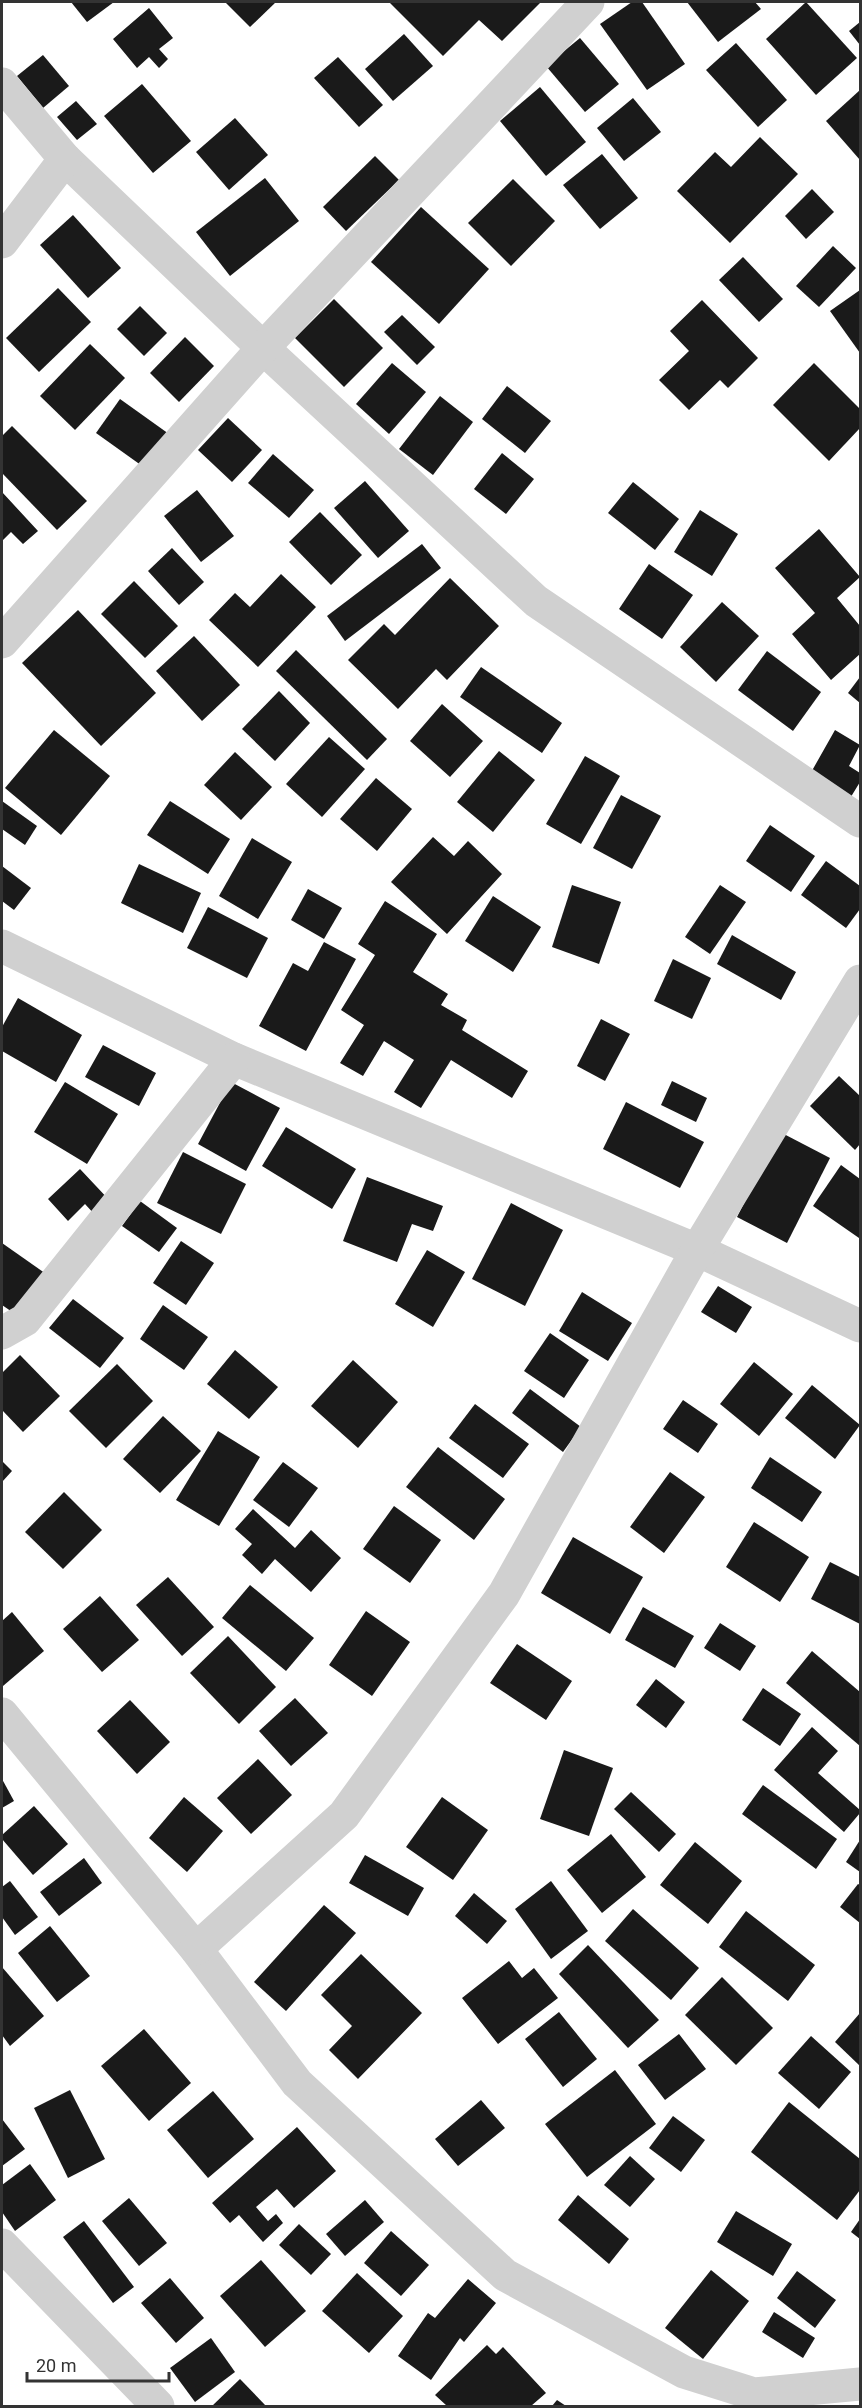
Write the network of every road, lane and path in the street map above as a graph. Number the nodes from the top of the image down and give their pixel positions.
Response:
1 (588, 2) edge
2 (2, 84) edge
3 (65, 159) junction
4 (2, 242) edge
5 (263, 348) junction
6 (2, 642) edge
7 (861, 821) edge
8 (2, 946) edge
9 (861, 981) edge
10 (234, 1059) junction
11 (697, 1250) junction
12 (861, 1326) edge
13 (2, 1333) edge
14 (2, 1714) edge
15 (196, 1949) junction
16 (2, 2245) edge
17 (861, 2384) edge
18 (158, 2406) edge

1 - 5 street
2 - 3 street
3 - 4 street
3 - 5 street
5 - 6 street
5 - 7 street
8 - 10 street
9 - 11 street
10 - 11 street
10 - 13 street
11 - 12 street
11 - 15 street
14 - 15 street
15 - 17 street
16 - 18 street

